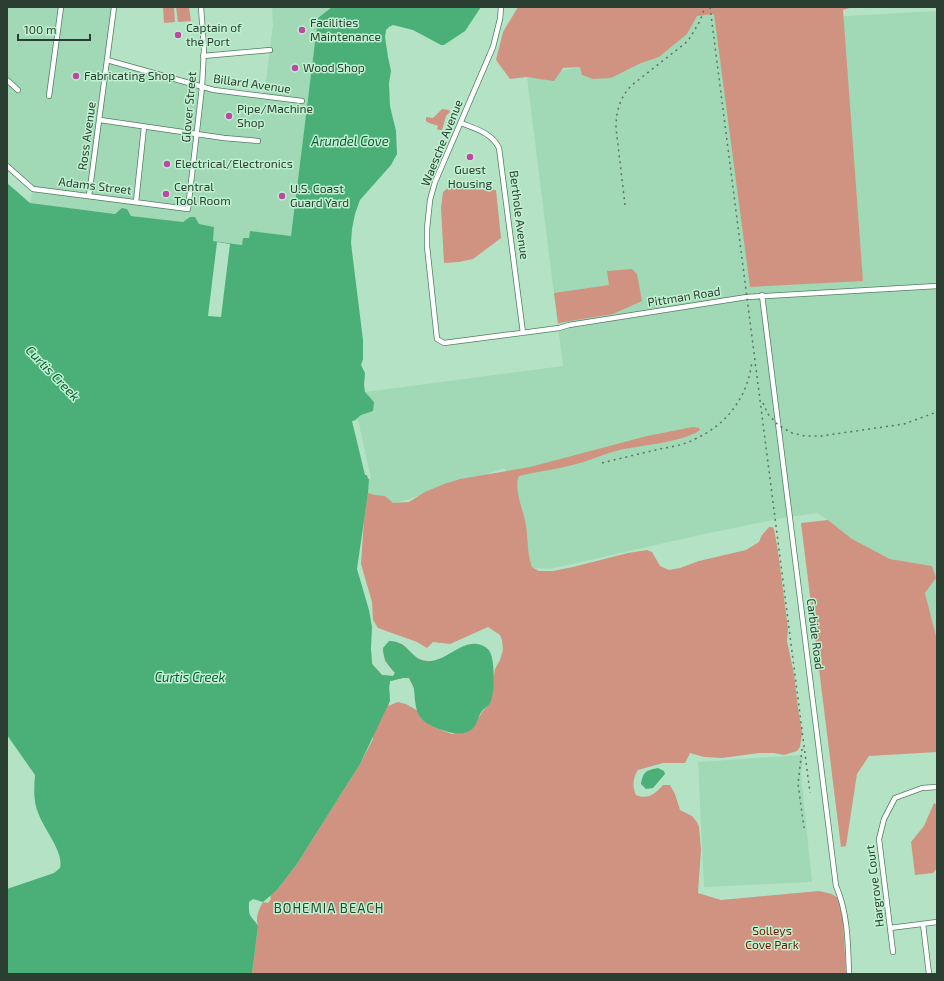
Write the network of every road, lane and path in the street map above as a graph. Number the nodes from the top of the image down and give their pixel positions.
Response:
1 (61, 7) edge
2 (114, 7) edge
3 (201, 7) edge
4 (501, 7) edge
5 (270, 50) dead end
6 (203, 56) junction
7 (107, 60) junction
8 (7, 80) edge
9 (202, 86) junction
10 (18, 90) dead end
11 (49, 96) dead end
12 (302, 101) dead end
13 (100, 120) junction
14 (461, 123) junction
15 (144, 127) junction
16 (197, 135) junction
17 (258, 141) dead end
18 (7, 166) edge
19 (89, 196) junction
20 (136, 202) junction
21 (188, 209) joint
22 (937, 286) edge
23 (762, 295) junction
24 (523, 332) junction
25 (437, 339) joint
26 (937, 787) edge
27 (937, 922) edge
28 (922, 924) junction
29 (890, 928) junction
30 (893, 952) dead end
31 (849, 974) edge
32 (929, 974) edge

1 - 11 street
2 - 7 street, Ross Avenue
3 - 6 street, Glover Street
4 - 14 street, Waesche Avenue
5 - 6 street
6 - 9 street, Glover Street
7 - 9 street, Billard Avenue
7 - 13 street, Ross Avenue
8 - 10 street
9 - 12 street, Billard Avenue
9 - 16 street, Glover Street
13 - 15 street
13 - 19 street, Ross Avenue
14 - 24 street, Berthole Avenue
14 - 25 street, Waesche Avenue
15 - 16 street
15 - 20 street
16 - 17 street
16 - 21 street, Glover Street
18 - 19 street, Adams Street
19 - 20 street, Adams Street
20 - 21 street, Adams Street
22 - 23 street, Pittman Road
23 - 24 street, Pittman Road
23 - 31 street, Carbide Road
24 - 25 street, Pittman Road
26 - 29 street, Hargrove Court
27 - 28 street
28 - 29 street
28 - 32 street
29 - 30 street, Hargrove Court

